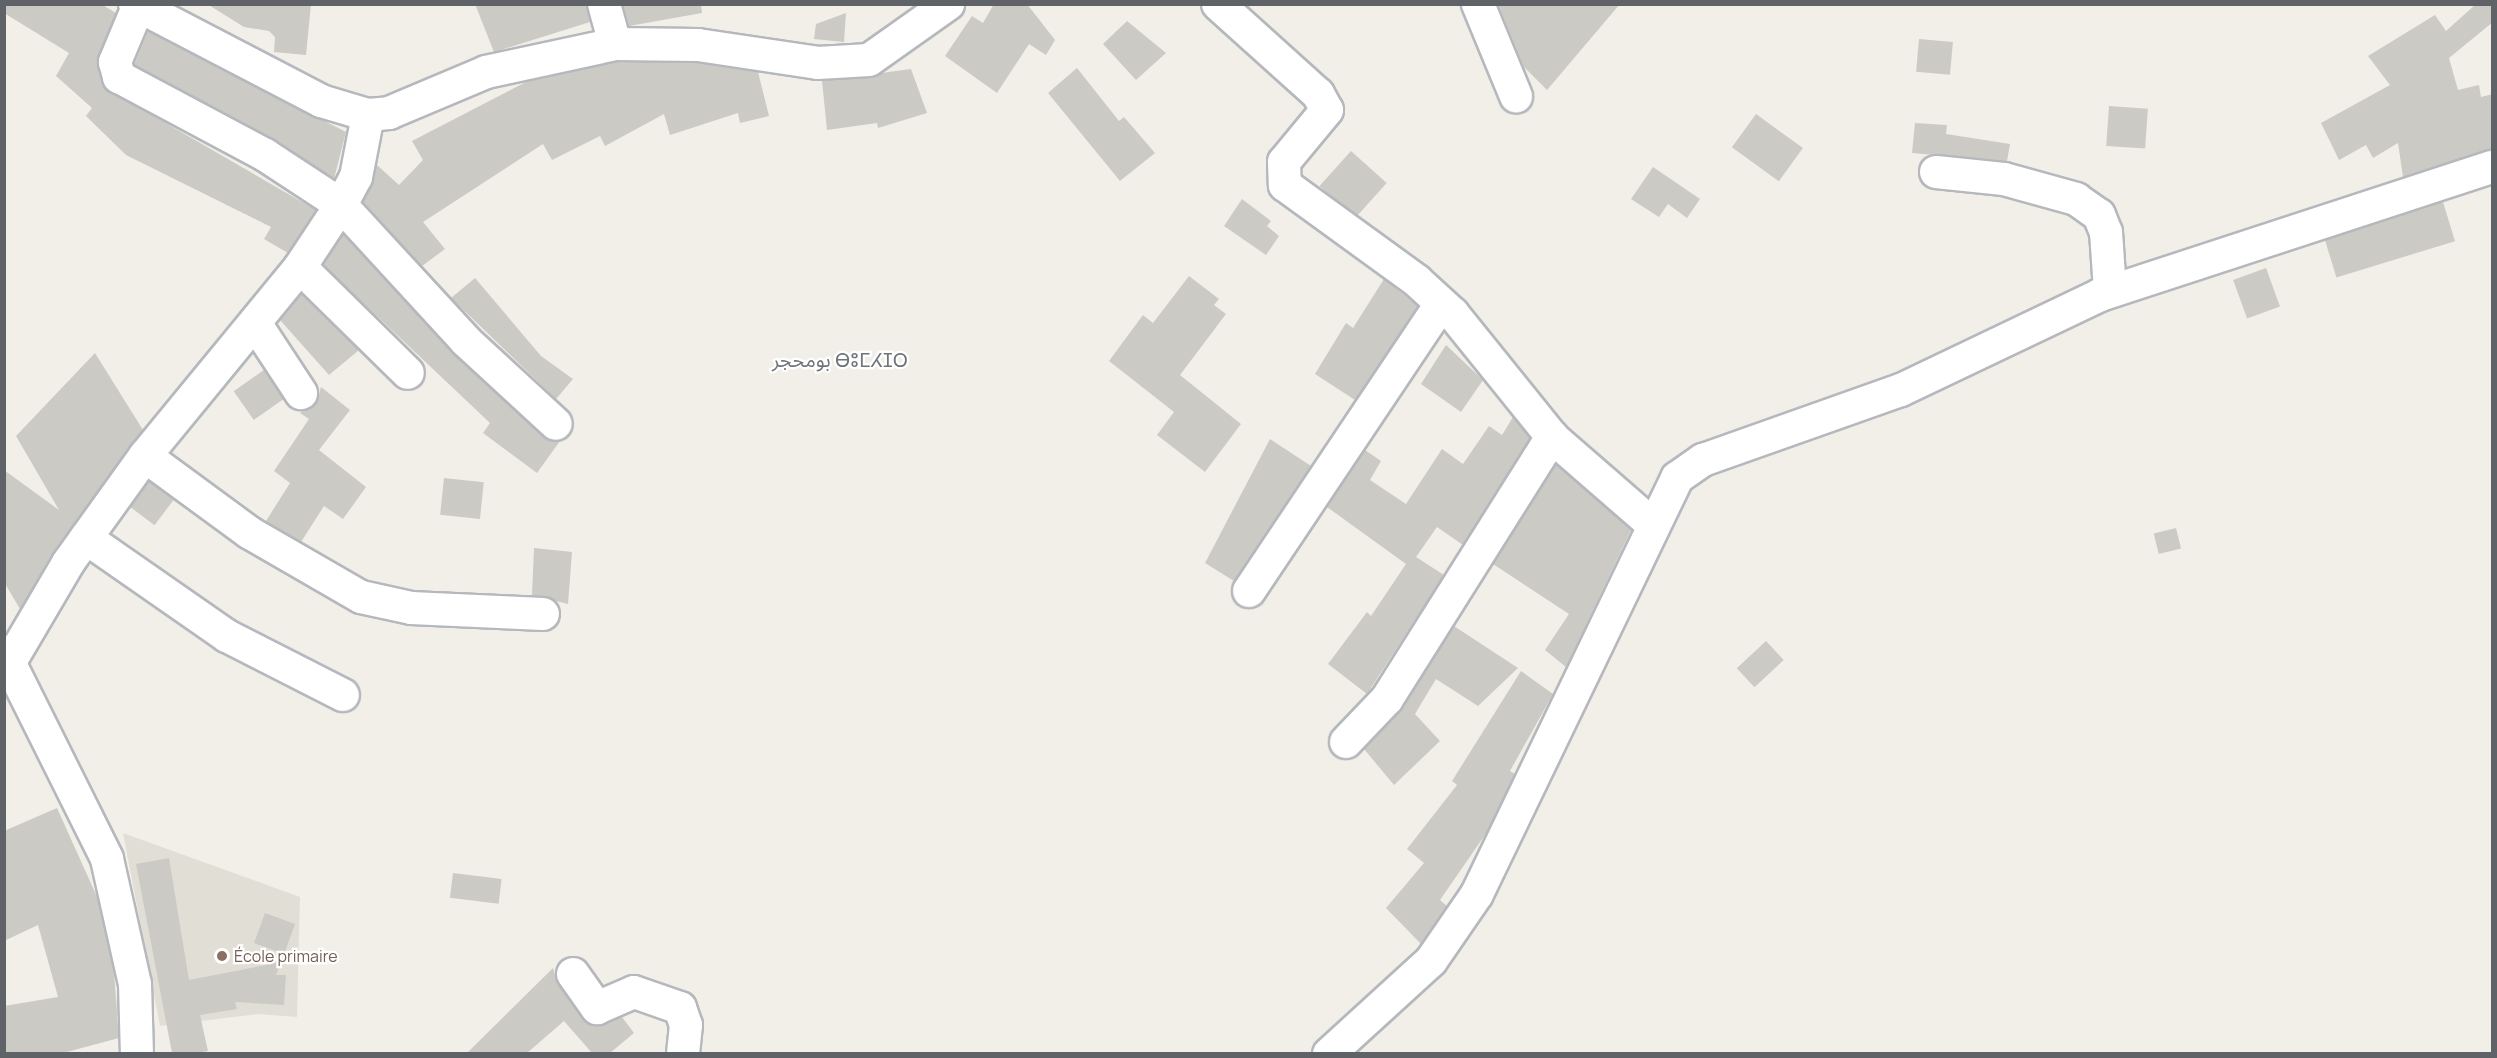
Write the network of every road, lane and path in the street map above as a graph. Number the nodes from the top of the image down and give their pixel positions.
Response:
1 (604, 4) edge
2 (948, 4) edge
3 (1218, 4) edge
4 (1478, 4) edge
5 (136, 6) edge
6 (615, 44) junction
7 (1516, 96) dead end
8 (368, 115) junction
9 (2493, 167) edge
10 (1936, 172) dead end
11 (341, 205) junction
12 (300, 267) junction
13 (2110, 291) junction
14 (1441, 304) junction
15 (255, 322) junction
16 (408, 373) dead end
17 (301, 393) dead end
18 (556, 424) dead end
19 (1552, 437) junction
20 (146, 456) junction
21 (1653, 525) junction
22 (86, 538) junction
23 (1249, 591) dead end
24 (543, 614) dead end
25 (7, 657) edge
26 (343, 695) dead end
27 (4, 711) edge
28 (37, 719) junction
29 (1346, 742) dead end
30 (573, 974) dead end
31 (137, 1053) edge
32 (683, 1053) edge
33 (1329, 1053) edge

1 - 6 street
2 - 6 street
3 - 14 street
4 - 7 street
5 - 8 street
5 - 11 street
6 - 8 street
8 - 11 street
9 - 13 street
10 - 13 street
11 - 12 street
11 - 18 street
12 - 15 street
12 - 16 street
13 - 21 street
14 - 19 street
14 - 23 street
15 - 17 street
15 - 20 street
19 - 21 street
19 - 29 street
20 - 22 street
20 - 24 street
21 - 33 street
22 - 25 street
22 - 26 street
25 - 28 street
27 - 28 street
28 - 31 street
30 - 32 street

